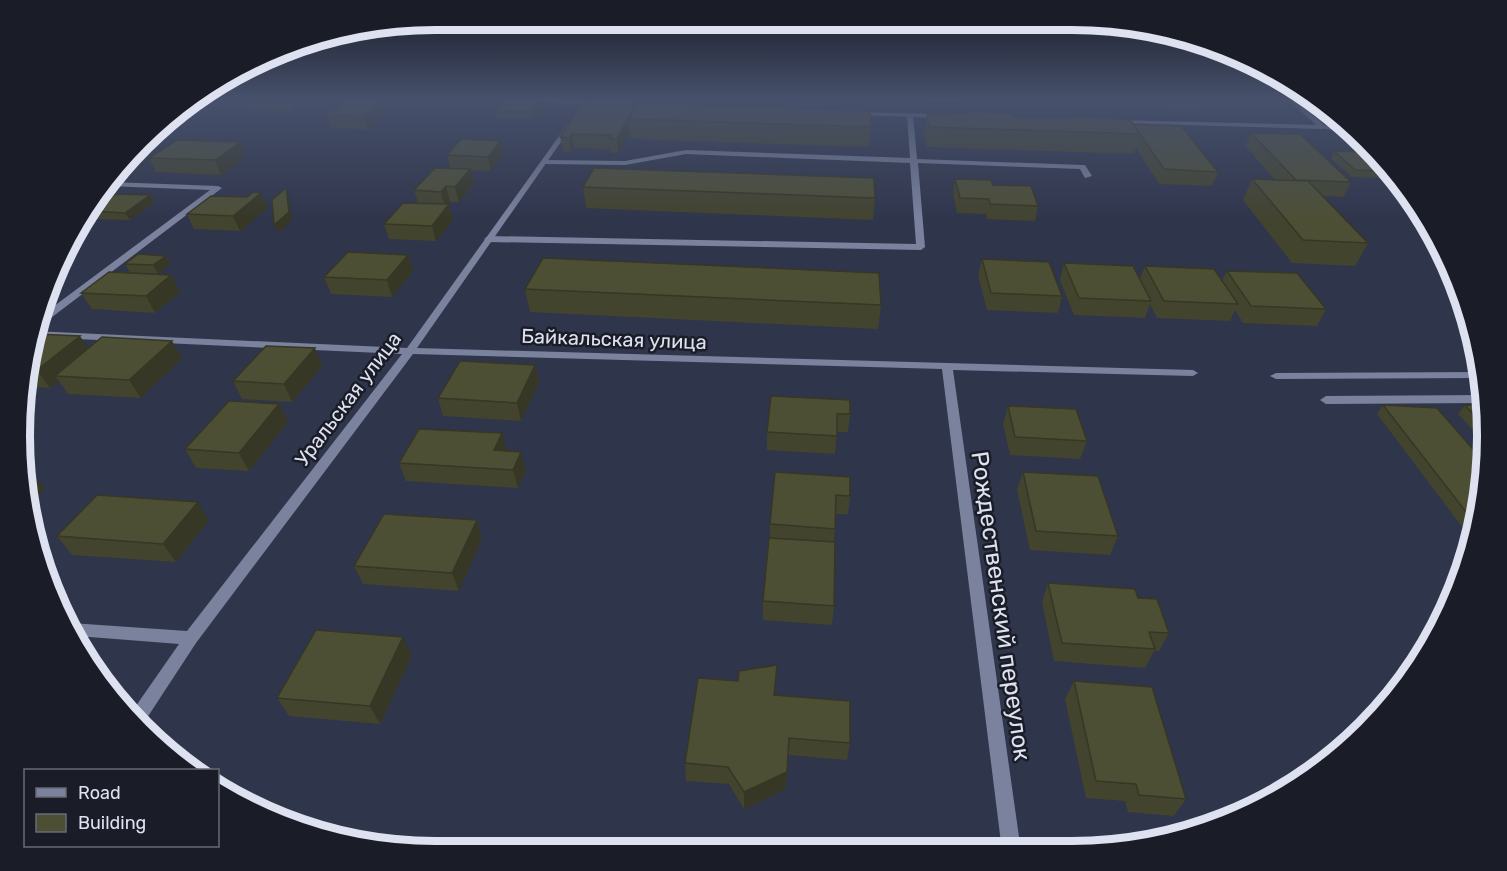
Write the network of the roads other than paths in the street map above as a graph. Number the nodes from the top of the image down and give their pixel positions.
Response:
1 (560, 140) edge
2 (913, 140) edge
3 (915, 160) junction
4 (545, 162) junction
5 (1088, 176) dead end
6 (118, 184) edge
7 (488, 239) junction
8 (49, 314) edge
9 (43, 334) edge
10 (410, 351) junction
11 (947, 367) junction
12 (1194, 373) dead end
13 (1473, 375) edge
14 (1276, 376) dead end
15 (1475, 399) edge
16 (1326, 400) dead end
17 (80, 629) edge
18 (191, 638) junction
19 (141, 714) edge
20 (1011, 841) edge

1 - 4 street, Уральская улица
2 - 3 street
3 - 4 street
3 - 5 street
3 - 7 street
4 - 7 street, Уральская улица
6 - 8 street
7 - 10 street, Уральская улица
9 - 10 street, Байкальская улица
10 - 11 street, Байкальская улица
10 - 18 street, Уральская улица
11 - 12 street, Байкальская улица
11 - 20 street, Рождественский переулок
13 - 14 street
15 - 16 street
17 - 18 street
18 - 19 street, Уральская улица

